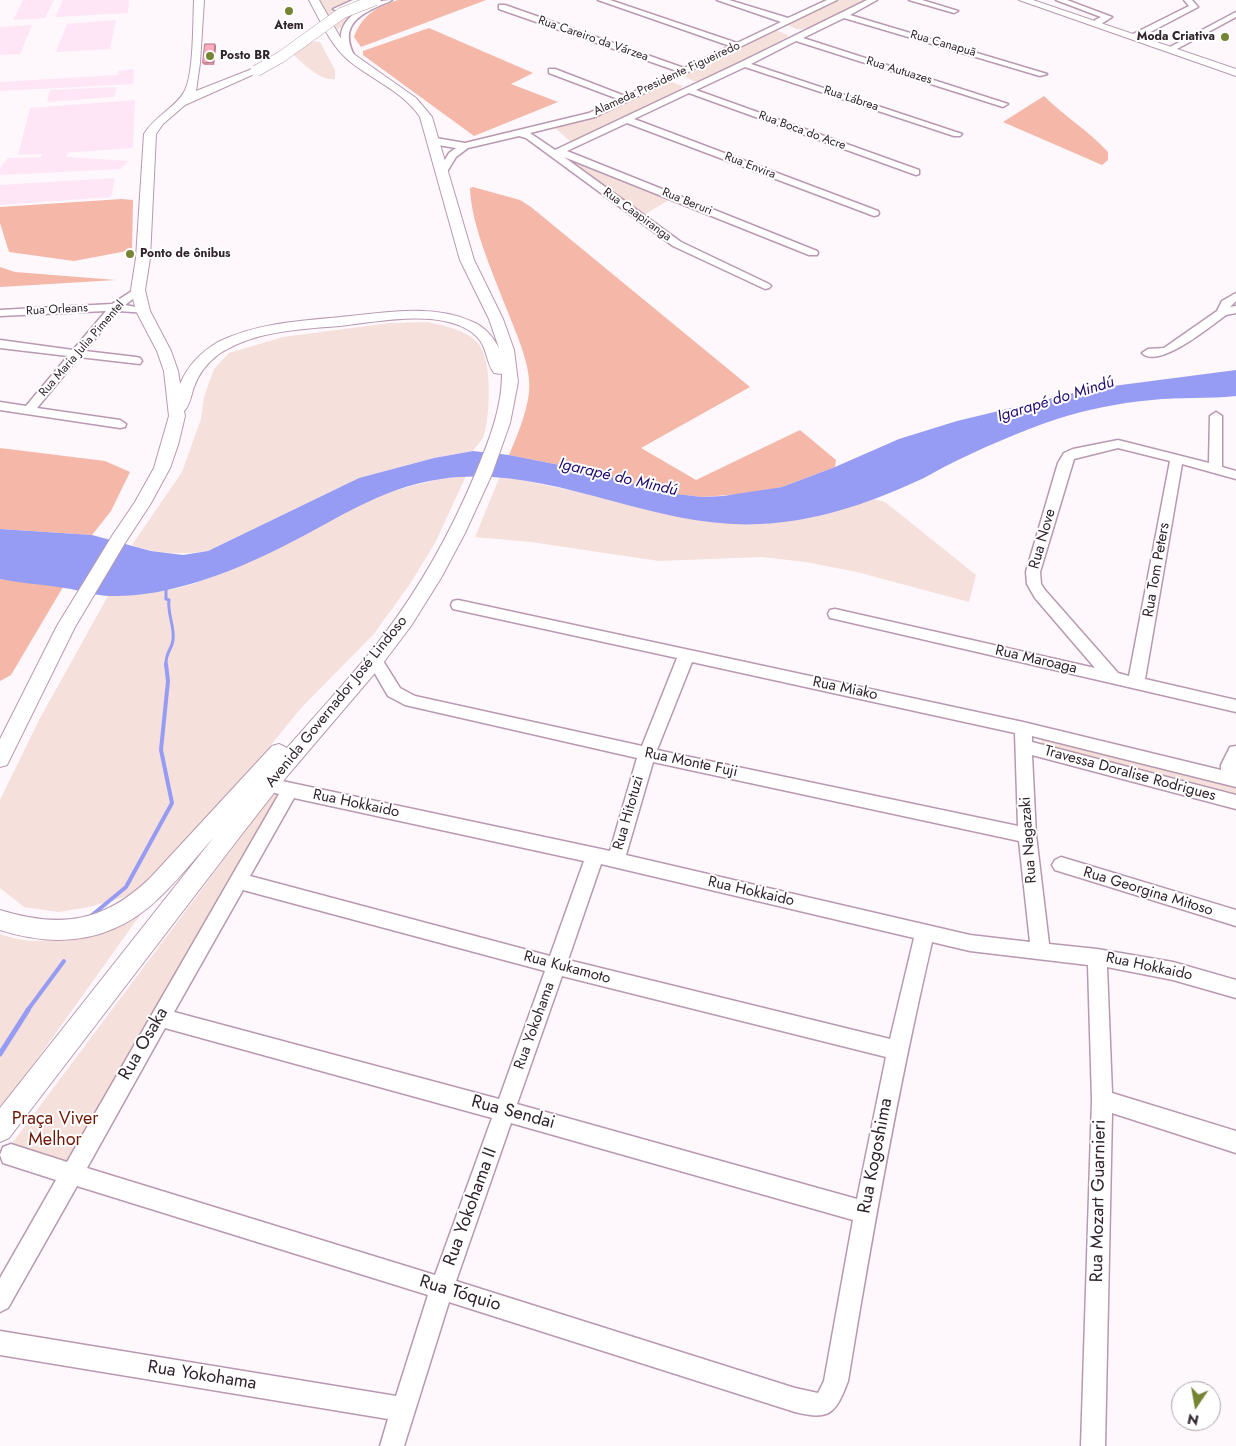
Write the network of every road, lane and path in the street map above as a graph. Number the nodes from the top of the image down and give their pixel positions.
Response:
1 (199, 0) edge
2 (314, 0) edge
3 (360, 0) edge
4 (388, 0) edge
5 (602, 0) edge
6 (721, 0) edge
7 (833, 0) edge
8 (873, 0) edge
9 (913, 0) edge
10 (1024, 0) edge
11 (1036, 0) edge
12 (1060, 0) edge
13 (373, 3) edge
14 (1191, 3) edge
15 (502, 7) dead end
16 (1071, 8) junction
17 (954, 11) dead end
18 (1236, 14) edge
19 (843, 15) junction
20 (786, 22) junction
21 (774, 28) junction
22 (810, 31) junction
23 (1136, 36) junction
24 (797, 37) junction
25 (738, 46) junction
26 (1172, 48) junction
27 (351, 57) junction
28 (744, 64) junction
29 (552, 71) dead end
30 (683, 72) junction
31 (1236, 72) edge
32 (1043, 74) dead end
33 (669, 79) junction
34 (705, 82) junction
35 (691, 89) junction
36 (626, 99) junction
37 (181, 102) junction
38 (1003, 104) dead end
39 (625, 119) junction
40 (544, 126) junction
41 (518, 132) junction
42 (957, 134) dead end
43 (529, 136) junction
44 (433, 139) junction
45 (565, 140) junction
46 (465, 146) junction
47 (557, 153) junction
48 (916, 172) dead end
49 (442, 173) junction
50 (874, 213) dead end
51 (814, 253) dead end
52 (765, 286) dead end
53 (138, 290) junction
54 (1236, 296) edge
55 (115, 307) junction
56 (1236, 309) edge
57 (143, 311) junction
58 (14, 312) junction
59 (0, 313) edge
60 (1222, 313) junction
61 (0, 326) edge
62 (0, 344) edge
63 (77, 353) junction
64 (1148, 353) dead end
65 (136, 361) dead end
66 (0, 406) edge
67 (29, 410) junction
68 (506, 412) junction
69 (177, 416) junction
70 (1216, 416) dead end
71 (120, 424) dead end
72 (1178, 458) junction
73 (1215, 469) junction
74 (1236, 475) edge
75 (458, 605) dead end
76 (835, 614) dead end
77 (687, 654) junction
78 (375, 660) junction
79 (1112, 677) junction
80 (1136, 683) junction
81 (1236, 706) edge
82 (327, 714) junction
83 (1023, 728) junction
84 (1024, 746) junction
85 (1236, 752) edge
86 (647, 754) junction
87 (0, 759) edge
88 (1234, 780) edge
89 (268, 785) junction
90 (290, 790) junction
91 (1236, 802) edge
92 (1027, 835) junction
93 (595, 856) junction
94 (616, 860) junction
95 (1061, 865) dead end
96 (239, 880) junction
97 (1236, 918) edge
98 (0, 920) edge
99 (925, 932) junction
100 (1040, 952) junction
101 (1097, 956) junction
102 (557, 966) junction
103 (1236, 989) edge
104 (160, 1017) junction
105 (897, 1050) junction
106 (1102, 1100) junction
107 (505, 1111) junction
108 (0, 1129) edge
109 (1236, 1142) edge
110 (11, 1155) dead end
111 (70, 1174) junction
112 (865, 1212) junction
113 (442, 1288) junction
114 (0, 1300) edge
115 (0, 1343) edge
116 (836, 1381) joint
117 (403, 1409) junction
118 (395, 1445) edge
119 (1094, 1446) edge

1 - 37 main road
2 - 27 main road, Avenida Governador José Lindoso
3 - 13 street
4 - 13 street
5 - 25 street
6 - 20 street
7 - 20 street, Alameda Presidente Figueiredo
8 - 19 street, Alameda Presidente Figueiredo
9 - 17 street
10 - 31 main road
11 - 16 main road
12 - 16 street
13 - 27 street
13 - 37 main road, bridge
14 - 23 street
15 - 30 street, Rua Careiro da Várzea
16 - 23 main road
18 - 26 street
19 - 22 street, Alameda Presidente Figueiredo
19 - 32 street, Rua Canapuã
20 - 21 street, Alameda Presidente Figueiredo
20 - 22 street
21 - 24 street, Rua Autuazes
21 - 25 street, Alameda Presidente Figueiredo
22 - 24 street, Alameda Presidente Figueiredo
23 - 26 main road
24 - 28 street, Alameda Presidente Figueiredo
24 - 38 street, Rua Autuazes
25 - 30 street, Alameda Presidente Figueiredo
26 - 31 main road
27 - 44 main road, Avenida Governador José Lindoso
28 - 34 street, Alameda Presidente Figueiredo
28 - 42 street, Rua Lábrea
29 - 36 street
30 - 33 street, Alameda Presidente Figueiredo
30 - 34 street, Rua Careiro da Várzea
33 - 35 street, Rua Boca do Acre
33 - 36 street, Alameda Presidente Figueiredo
34 - 35 street, Alameda Presidente Figueiredo
35 - 39 street, Alameda Presidente Figueiredo
35 - 48 street, Rua Boca do Acre
36 - 40 street, Alameda Presidente Figueiredo
37 - 53 main road
39 - 45 street, Alameda Presidente Figueiredo
39 - 50 street, Rua Envira
40 - 41 street, Alameda Presidente Figueiredo
40 - 43 street
40 - 45 street
41 - 43 street, Rua Caapiranga
41 - 46 street, Alameda Presidente Figueiredo
43 - 47 street, Rua Caapiranga
44 - 46 street, Alameda Presidente Figueiredo
44 - 49 main road, Avenida Governador José Lindoso
45 - 47 street, Alameda Presidente Figueiredo
46 - 49 street, Alameda Presidente Figueiredo
47 - 51 street, Rua Beruri
47 - 52 street, Rua Caapiranga
49 - 68 main road, Avenida Governador José Lindoso
53 - 55 street, Rua Maria Julia Pimentel
53 - 57 main road
54 - 60 street
55 - 57 street, Rua Orleans
55 - 58 street, Rua Orleans
55 - 63 street, Rua Maria Julia Pimentel
56 - 60 street
57 - 69 main road
58 - 59 street, Rua Orleans
58 - 61 street
60 - 64 street
62 - 63 street
63 - 65 street
63 - 67 street, Rua Maria Julia Pimentel
66 - 67 street
67 - 71 street
68 - 69 main road
68 - 78 main road, Avenida Governador José Lindoso
69 - 87 main road
70 - 73 street
72 - 73 street
72 - 79 street, Rua Nove
72 - 80 street, Rua Tom Peters
73 - 74 street
75 - 77 street, Rua Miako
76 - 79 street, Rua Maroaga
77 - 83 street, Rua Miako
77 - 86 street, Rua Hitotuzi
78 - 82 main road, Avenida Governador José Lindoso
78 - 86 street, Rua Monte Fuji
79 - 80 street, Rua Maroaga
80 - 81 street, Rua Maroaga
82 - 89 main road, Avenida Governador José Lindoso
82 - 98 main road
83 - 84 street, Rua Nagazaki
83 - 88 street, Rua Miako
84 - 91 street, Travessa Doralise Rodrigues
84 - 92 street, Rua Nagazaki
85 - 88 street
86 - 92 street, Rua Monte Fuji
86 - 94 street, Rua Hitotuzi
89 - 90 street, Rua Hokkaido
89 - 108 main road, Avenida Governador José Lindoso
90 - 93 street, Rua Hokkaido
90 - 96 street, Rua Osaka
92 - 100 street, Rua Nagazaki
93 - 94 street, Rua Hokkaido
93 - 102 street, Rua Yokohama
94 - 99 street, Rua Hokkaido
95 - 97 street, Rua Georgina Mitoso
96 - 102 street, Rua Kukamoto
96 - 104 street, Rua Osaka
99 - 100 street, Rua Hokkaido
99 - 105 street, Rua Kogoshima
100 - 101 street, Rua Hokkaido
101 - 103 street, Rua Hokkaido
101 - 106 street, Rua Mozart Guarnieri
102 - 105 street, Rua Kukamoto
102 - 107 street, Rua Yokohama
104 - 107 street, Rua Sendai
104 - 111 street, Rua Osaka
105 - 112 street, Rua Kogoshima
106 - 109 street
106 - 119 street, Rua Mozart Guarnieri
107 - 112 street, Rua Sendai
107 - 113 street, Rua Yokohama II
110 - 111 street
111 - 113 street, Rua Tóquio
111 - 114 street, Rua Osaka
112 - 116 street, Rua Kogoshima
113 - 116 street, Rua Tóquio
113 - 117 street, Rua Yokohama II
115 - 117 street, Rua Yokohama
117 - 118 street, Rua Yokohama II

